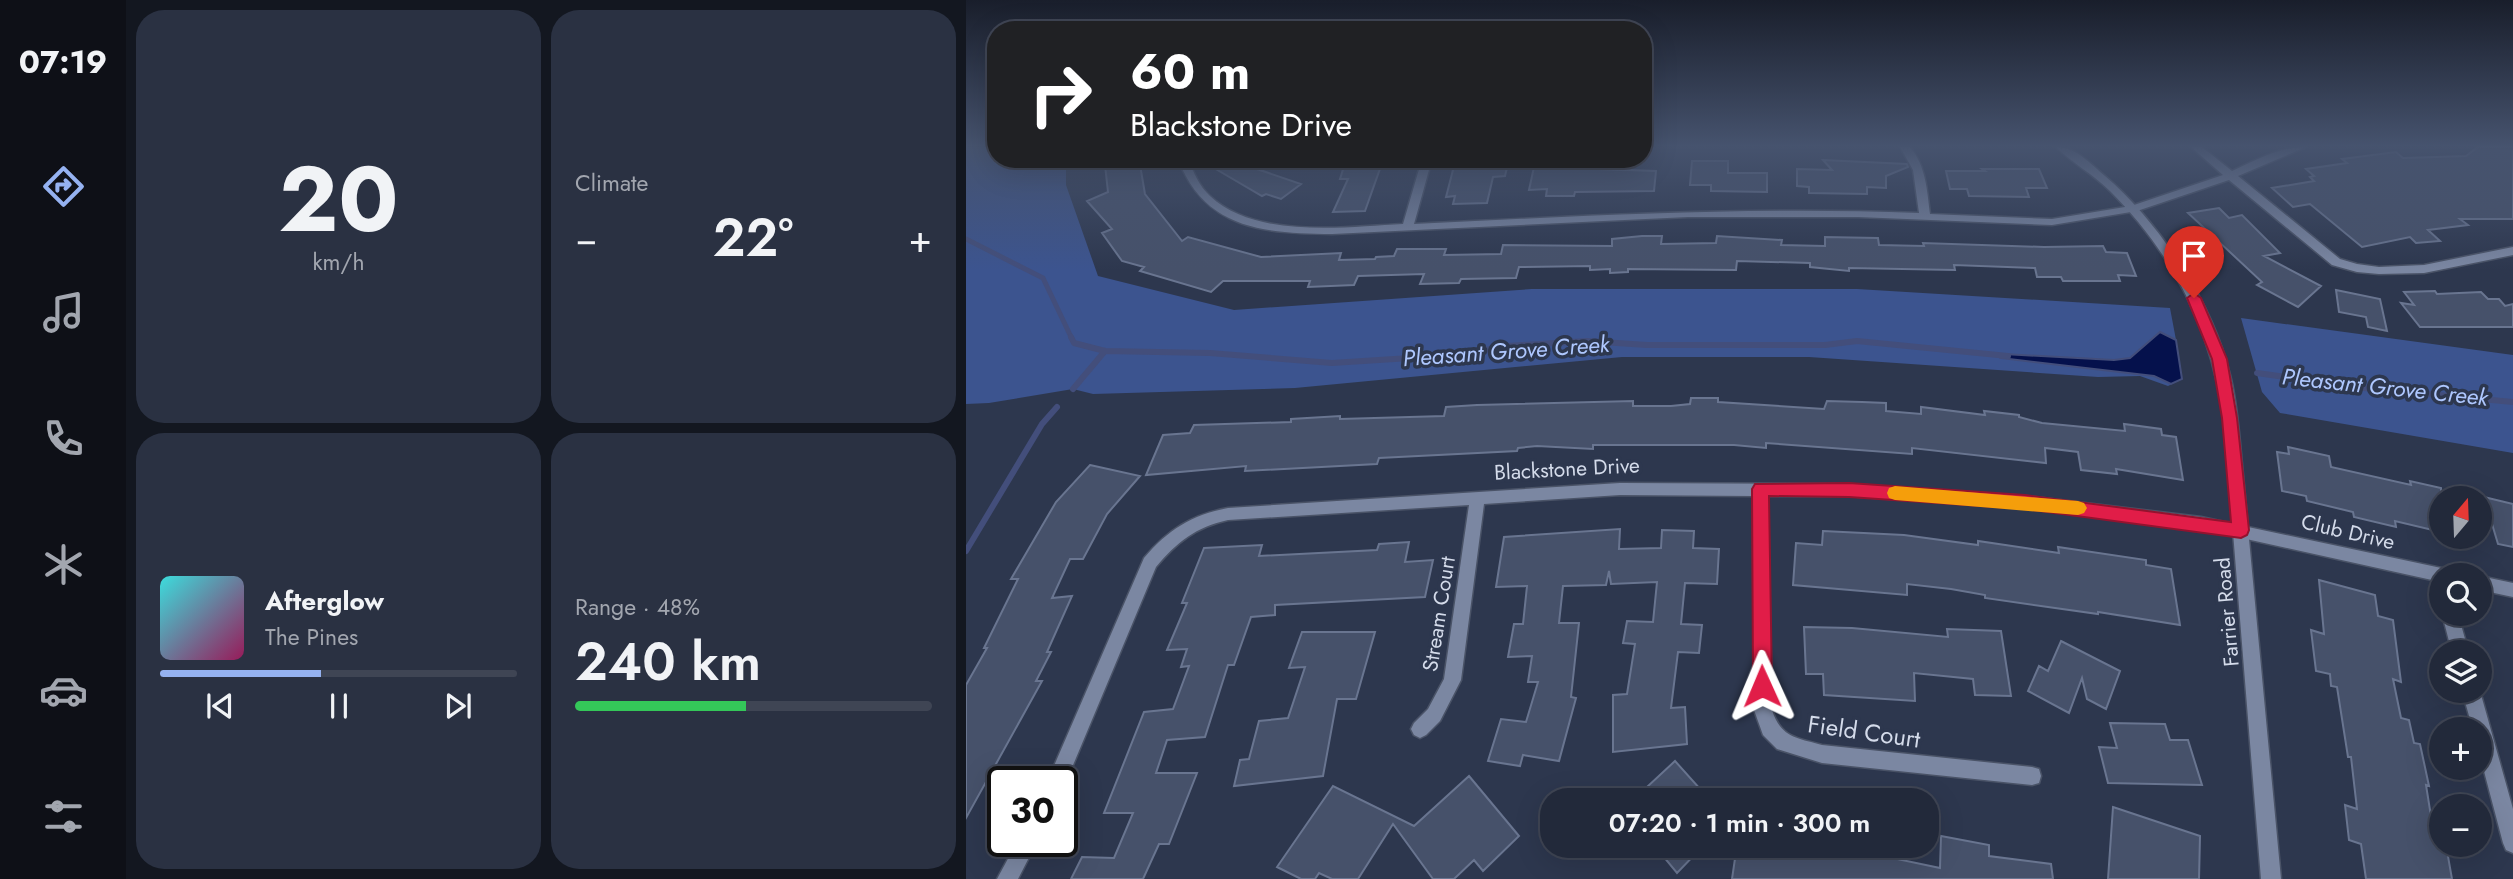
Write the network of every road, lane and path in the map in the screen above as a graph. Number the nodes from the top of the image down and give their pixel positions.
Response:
1 (1195, 188) edge
2 (1419, 188) edge
3 (1921, 188) edge
4 (2109, 188) edge
5 (2195, 188) edge
6 (2246, 188) edge
7 (2133, 209) junction
8 (1925, 216) junction
9 (1408, 226) junction
10 (2513, 251) edge
11 (1760, 489) junction
12 (1478, 497) junction
13 (2241, 530) junction
14 (2429, 575) edge
15 (2492, 586) edge
16 (2513, 590) edge
17 (2474, 703) edge
18 (1420, 729) dead end
19 (1063, 766) edge
20 (2032, 776) dead end
21 (2513, 843) edge
22 (1019, 857) edge
23 (1007, 879) edge
24 (2271, 879) edge

1 - 9 street
2 - 9 street
3 - 8 street
4 - 7 street, Farrier Road
5 - 7 street
6 - 10 street
7 - 8 street
7 - 13 street, Farrier Road
8 - 9 street
11 - 12 street, Blackstone Drive
11 - 13 street, Blackstone Drive
11 - 20 street, Field Court
12 - 18 street, Stream Court
12 - 19 street, Blackstone Drive
13 - 14 street, Club Drive
13 - 24 street, Farrier Road
15 - 16 street
17 - 21 street
22 - 23 street

